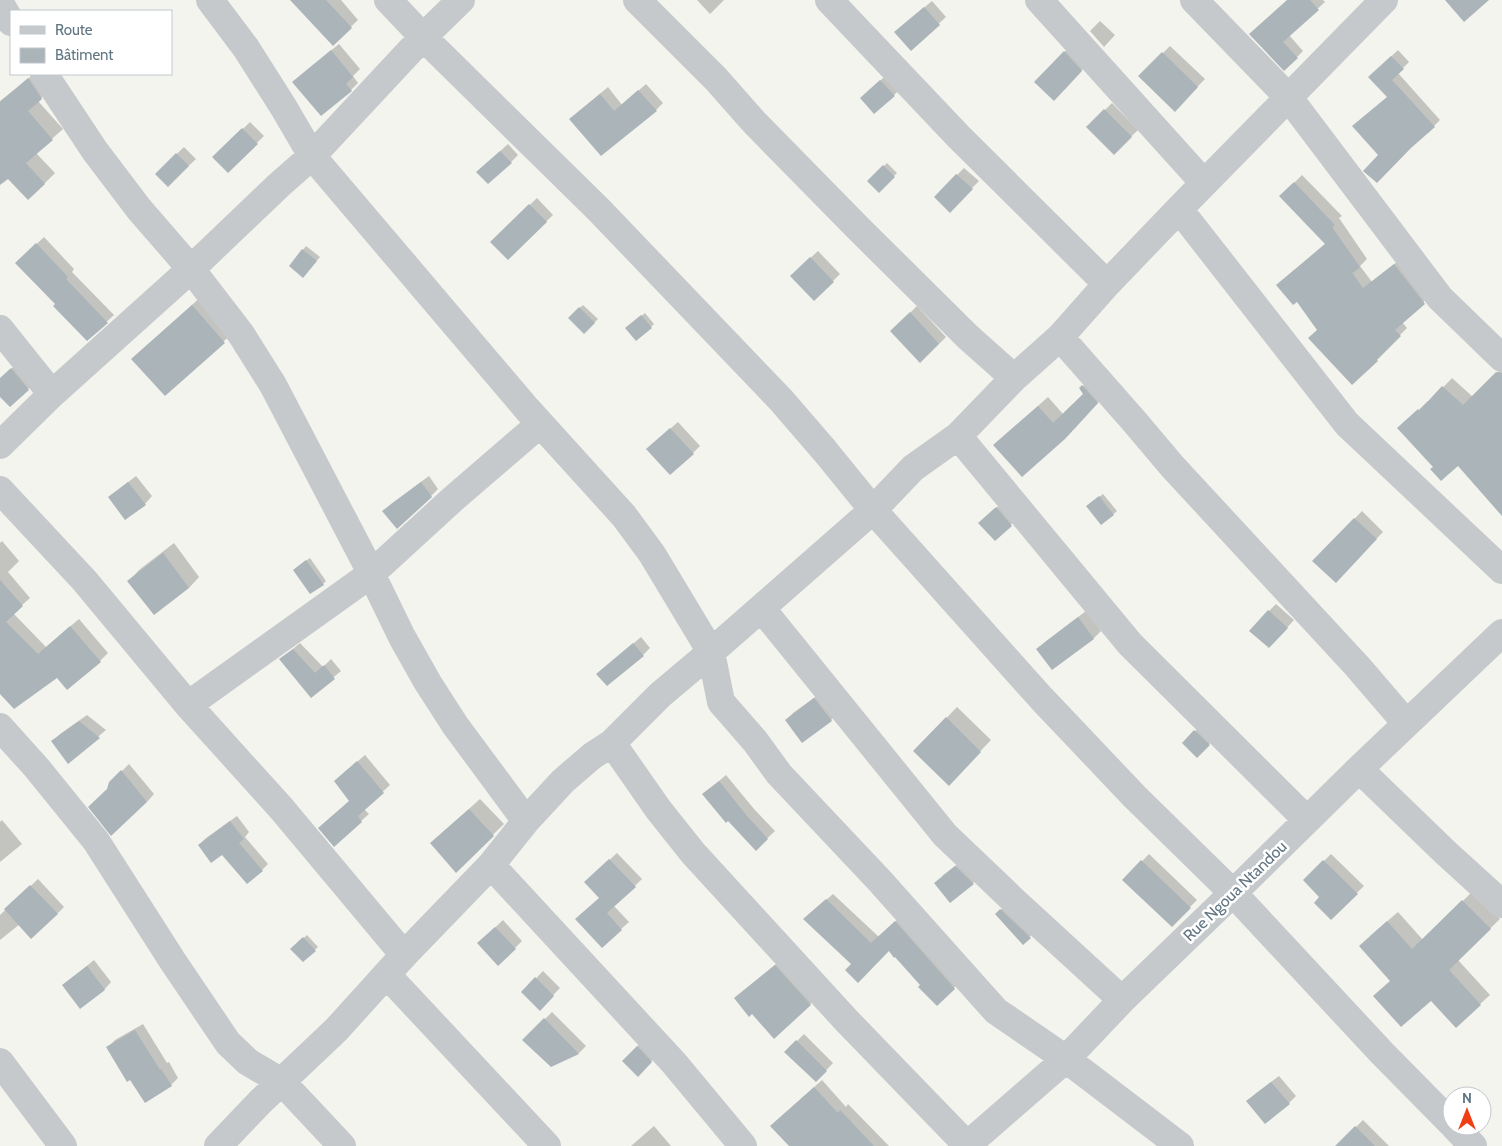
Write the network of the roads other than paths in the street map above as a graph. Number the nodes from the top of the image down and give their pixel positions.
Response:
1 (210, 0) edge
2 (388, 0) edge
3 (461, 0) edge
4 (637, 0) edge
5 (828, 0) edge
6 (1039, 0) edge
7 (1194, 0) edge
8 (1384, 0) edge
9 (0, 3) edge
10 (10, 20) edge
11 (423, 37) junction
12 (45, 75) edge
13 (1289, 98) junction
14 (312, 156) junction
15 (1204, 183) junction
16 (1179, 209) junction
17 (192, 269) junction
18 (1107, 284) junction
19 (0, 328) edge
20 (1060, 337) junction
21 (1502, 358) edge
22 (1014, 378) junction
23 (52, 394) junction
24 (540, 424) junction
25 (958, 436) junction
26 (0, 445) edge
27 (0, 490) edge
28 (873, 510) junction
29 (1502, 570) edge
30 (371, 574) junction
31 (762, 609) junction
32 (1502, 633) edge
33 (711, 652) junction
34 (188, 705) junction
35 (1406, 723) junction
36 (0, 727) edge
37 (612, 743) junction
38 (1359, 769) junction
39 (1307, 820) junction
40 (526, 822) junction
41 (491, 865) junction
42 (1234, 893) junction
43 (1502, 904) edge
44 (396, 965) junction
45 (1122, 1000) junction
46 (1066, 1059) junction
47 (0, 1062) edge
48 (282, 1082) junction
49 (1442, 1114) edge
50 (1463, 1136) edge
51 (63, 1146) edge
52 (218, 1146) edge
53 (342, 1146) edge
54 (547, 1146) edge
55 (743, 1146) edge
56 (966, 1146) edge
57 (1180, 1146) edge
58 (1473, 1146) edge

1 - 14 street
2 - 11 street
3 - 11 street
4 - 22 street
5 - 18 street
6 - 15 street
7 - 13 street
8 - 13 street
9 - 10 street
11 - 14 street
11 - 28 street
12 - 17 street
13 - 15 street
13 - 21 street
14 - 17 street
14 - 24 street
15 - 16 street
16 - 18 street
16 - 29 street
17 - 23 street
17 - 30 street
18 - 20 street
19 - 23 street
20 - 22 street
20 - 35 street
22 - 25 street
23 - 26 street
24 - 30 street
24 - 33 street
25 - 28 street
25 - 39 street
27 - 34 street
28 - 31 street
28 - 42 street
30 - 34 street
30 - 40 street
31 - 33 street
31 - 45 street
32 - 35 street, Rue Ngoua Ntandou
33 - 37 street
33 - 46 street
34 - 44 street
35 - 38 street, Rue Ngoua Ntandou
36 - 48 street
37 - 40 street
37 - 56 street
38 - 39 street, Rue Ngoua Ntandou
38 - 43 street
39 - 42 street, Rue Ngoua Ntandou
40 - 41 street
41 - 44 street
41 - 55 street
42 - 45 street, Rue Ngoua Ntandou
42 - 49 street
44 - 48 street
44 - 54 street
45 - 46 street, Rue Ngoua Ntandou
46 - 56 street, Rue Ngoua Ntandou
46 - 57 street
47 - 51 street
48 - 52 street
48 - 53 street
50 - 58 street

